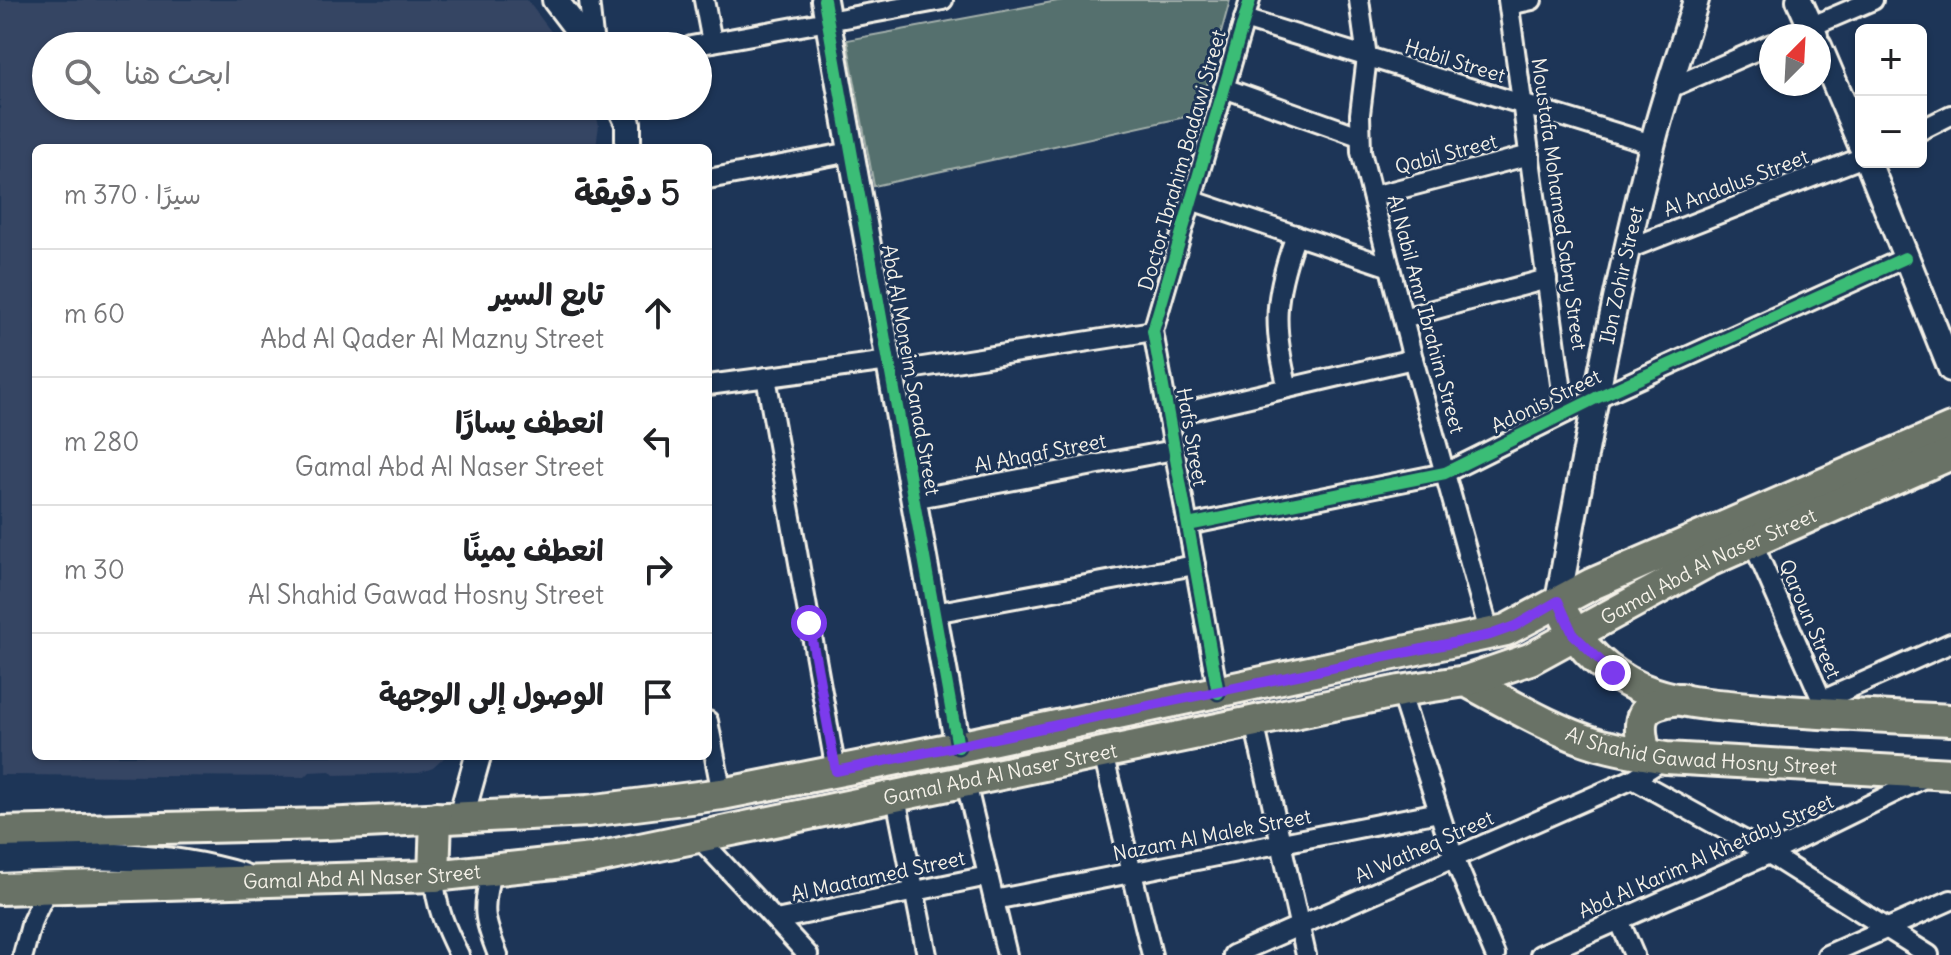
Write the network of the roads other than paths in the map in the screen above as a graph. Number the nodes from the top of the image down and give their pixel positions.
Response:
1 (555, 0) edge
2 (589, 0) edge
3 (704, 0) edge
4 (943, 0) edge
5 (1250, 0) edge
6 (1359, 0) edge
7 (1532, 0) edge
8 (1799, 0) edge
9 (1873, 0) edge
10 (1699, 1) edge
11 (1508, 2) edge
12 (826, 10) edge
13 (1244, 19) junction
14 (1806, 24) edge
15 (1830, 24) edge
16 (581, 32) edge
17 (591, 32) edge
18 (710, 32) edge
19 (712, 42) edge
20 (1759, 49) edge
21 (1367, 57) junction
22 (1831, 82) edge
23 (1224, 88) junction
24 (1670, 88) junction
25 (1523, 104) junction
26 (1951, 115) edge
27 (625, 120) edge
28 (627, 120) edge
29 (1927, 127) edge
30 (1855, 132) edge
31 (1359, 136) junction
32 (628, 144) edge
33 (642, 144) edge
34 (1652, 144) junction
35 (851, 152) junction
36 (1530, 155) junction
37 (1855, 160) edge
38 (1870, 168) edge
39 (712, 178) edge
40 (1373, 196) junction
41 (1191, 200) junction
42 (1296, 235) junction
43 (1628, 249) junction
44 (1905, 258) junction
45 (1390, 267) junction
46 (1547, 279) junction
47 (1403, 318) junction
48 (1153, 331) junction
49 (1413, 359) junction
50 (890, 367) junction
51 (1951, 369) edge
52 (766, 377) junction
53 (712, 384) edge
54 (1288, 388) junction
55 (1596, 398) junction
56 (1565, 413) junction
57 (1168, 416) junction
58 (1951, 429) edge
59 (1174, 450) junction
60 (1951, 454) edge
61 (1445, 473) junction
62 (913, 499) junction
63 (1188, 525) junction
64 (1752, 541) junction
65 (1195, 565) junction
66 (1612, 576) junction
67 (1558, 601) junction
68 (1627, 605) junction
69 (934, 613) junction
70 (1573, 634) junction
71 (1490, 635) junction
72 (1951, 643) edge
73 (1466, 681) junction
74 (1400, 691) junction
75 (1218, 693) junction
76 (1681, 699) junction
77 (1824, 707) junction
78 (1951, 720) edge
79 (1254, 722) junction
80 (712, 742) edge
81 (958, 747) junction
82 (1103, 754) junction
83 (476, 760) edge
84 (1648, 764) junction
85 (836, 771) junction
86 (1942, 774) edge
87 (966, 783) junction
88 (722, 794) junction
89 (896, 798) junction
90 (1439, 812) junction
91 (448, 818) junction
92 (0, 832) edge
93 (700, 839) junction
94 (1281, 844) junction
95 (1769, 854) junction
96 (1454, 858) junction
97 (0, 859) edge
98 (491, 871) junction
99 (1132, 873) junction
100 (434, 876) junction
101 (988, 876) junction
102 (256, 882) junction
103 (48, 887) junction
104 (0, 889) edge
105 (915, 891) junction
106 (994, 900) junction
107 (1951, 900) edge
108 (776, 920) junction
109 (1619, 920) junction
110 (1299, 926) junction
111 (1887, 928) junction
112 (23, 955) edge
113 (459, 955) edge
114 (498, 955) edge
115 (808, 955) edge
116 (927, 955) edge
117 (1007, 955) edge
118 (1152, 955) edge
119 (1233, 955) edge
120 (1306, 955) edge
121 (1495, 955) edge
122 (1540, 955) edge
123 (1634, 955) edge
124 (1827, 955) edge
125 (1929, 955) edge

1 - 16 street
2 - 17 street
3 - 18 street
4 - 12 street
5 - 13 street, Doctor Ibrahim Badawi Street
6 - 21 street, Al Nabil Amr Ibrahim Street
7 - 11 street
8 - 14 street
9 - 15 street
10 - 24 street, Ibn Zohir Street
11 - 25 street, Moustafa Mohamed Sabry Street
12 - 19 street
12 - 35 street, Abd Al Moneim Sanad Street
13 - 21 street, Habil Street
13 - 23 street, Doctor Ibrahim Badawi Street
20 - 24 street
21 - 25 street, Habil Street
21 - 31 street, Al Nabil Amr Ibrahim Street
22 - 30 street
23 - 31 street
23 - 41 street, Doctor Ibrahim Badawi Street
24 - 34 street, Ibn Zohir Street
25 - 34 street, Habil Street
25 - 36 street, Moustafa Mohamed Sabry Street
26 - 29 street
27 - 32 street
28 - 33 street
31 - 40 street, Al Nabil Amr Ibrahim Street
34 - 43 street, Ibn Zohir Street
35 - 39 street
35 - 50 street, Abd Al Moneim Sanad Street
36 - 40 street, Qabil Street
36 - 46 street, Moustafa Mohamed Sabry Street
37 - 43 street, Al Andalus Street
38 - 44 street
40 - 45 street, Al Nabil Amr Ibrahim Street
41 - 42 street
41 - 48 street, Doctor Ibrahim Badawi Street
42 - 45 street
42 - 54 street
43 - 55 street, Ibn Zohir Street
44 - 51 street
44 - 55 street, Adonis Street
45 - 47 street, Al Nabil Amr Ibrahim Street
46 - 47 street
46 - 56 street, Moustafa Mohamed Sabry Street
47 - 49 street, Al Nabil Amr Ibrahim Street
48 - 50 street
48 - 57 street, Hafs Street
49 - 54 street
49 - 61 street, Al Nabil Amr Ibrahim Street
50 - 52 street
50 - 62 street, Abd Al Moneim Sanad Street
52 - 53 street
52 - 85 street
54 - 57 street
55 - 56 street, Adonis Street
55 - 67 street, Ibn Zohir Street
56 - 61 street, Adonis Street
57 - 59 street, Hafs Street
58 - 66 main road, Gamal Abd Al Naser Street
59 - 62 street, Al Ahqaf Street
59 - 63 street, Hafs Street
60 - 64 main road, Gamal Abd Al Naser Street
61 - 63 street, Adonis Street
61 - 71 street, Al Nabil Amr Ibrahim Street
62 - 69 street, Abd Al Moneim Sanad Street
63 - 65 street, Hafs Street
64 - 68 main road, Gamal Abd Al Naser Street
64 - 77 street, Qaroun Street
65 - 69 street
65 - 75 street, Hafs Street
66 - 67 main road, Gamal Abd Al Naser Street
66 - 68 main road
67 - 70 main road
67 - 71 main road, Gamal Abd Al Naser Street
68 - 70 main road, Gamal Abd Al Naser Street
69 - 81 street, Abd Al Moneim Sanad Street
70 - 73 main road, Gamal Abd Al Naser Street
70 - 76 main road
71 - 75 main road, Gamal Abd Al Naser Street
72 - 77 street
73 - 74 main road, Gamal Abd Al Naser Street
73 - 84 main road, Al Shahid Gawad Hosny Street
74 - 79 main road, Gamal Abd Al Naser Street
74 - 90 street
75 - 81 main road, Gamal Abd Al Naser Street
76 - 77 main road
76 - 84 main road
77 - 78 main road
79 - 82 main road, Gamal Abd Al Naser Street
79 - 94 street
80 - 88 street
81 - 85 main road, Gamal Abd Al Naser Street
82 - 87 main road, Gamal Abd Al Naser Street
82 - 99 street
83 - 91 street
84 - 86 main road, Al Shahid Gawad Hosny Street
84 - 95 street
84 - 96 street, Al Watheq Street
85 - 88 main road, Gamal Abd Al Naser Street
86 - 95 street, Abd Al Karim Al Khetaby Street
87 - 89 main road, Gamal Abd Al Naser Street
87 - 101 street
88 - 91 main road, Gamal Abd Al Naser Street
89 - 93 main road, Gamal Abd Al Naser Street
89 - 105 street
90 - 94 street, Nazam Al Malek Street
90 - 96 street
91 - 92 main road, Gamal Abd Al Naser Street
91 - 100 main road
93 - 98 main road, Gamal Abd Al Naser Street
93 - 108 street
94 - 99 street, Nazam Al Malek Street
94 - 110 street
95 - 109 street, Abd Al Karim Al Khetaby Street
95 - 111 street
96 - 110 street, Al Watheq Street
96 - 121 street
97 - 102 main road
98 - 100 main road, Gamal Abd Al Naser Street
98 - 114 street
99 - 106 street, Nazam Al Malek Street
99 - 118 street
100 - 102 main road, Gamal Abd Al Naser Street
100 - 113 street
101 - 105 street, Al Maatamed Street
101 - 106 street
102 - 103 main road, Gamal Abd Al Naser Street
103 - 104 main road, Gamal Abd Al Naser Street
103 - 112 street
105 - 108 street, Al Maatamed Street
105 - 116 street
106 - 117 street
107 - 111 street
108 - 115 street
109 - 122 street, Abd Al Karim Al Khetaby Street
109 - 123 street
110 - 119 street, Al Watheq Street
110 - 120 street
111 - 124 street
111 - 125 street

